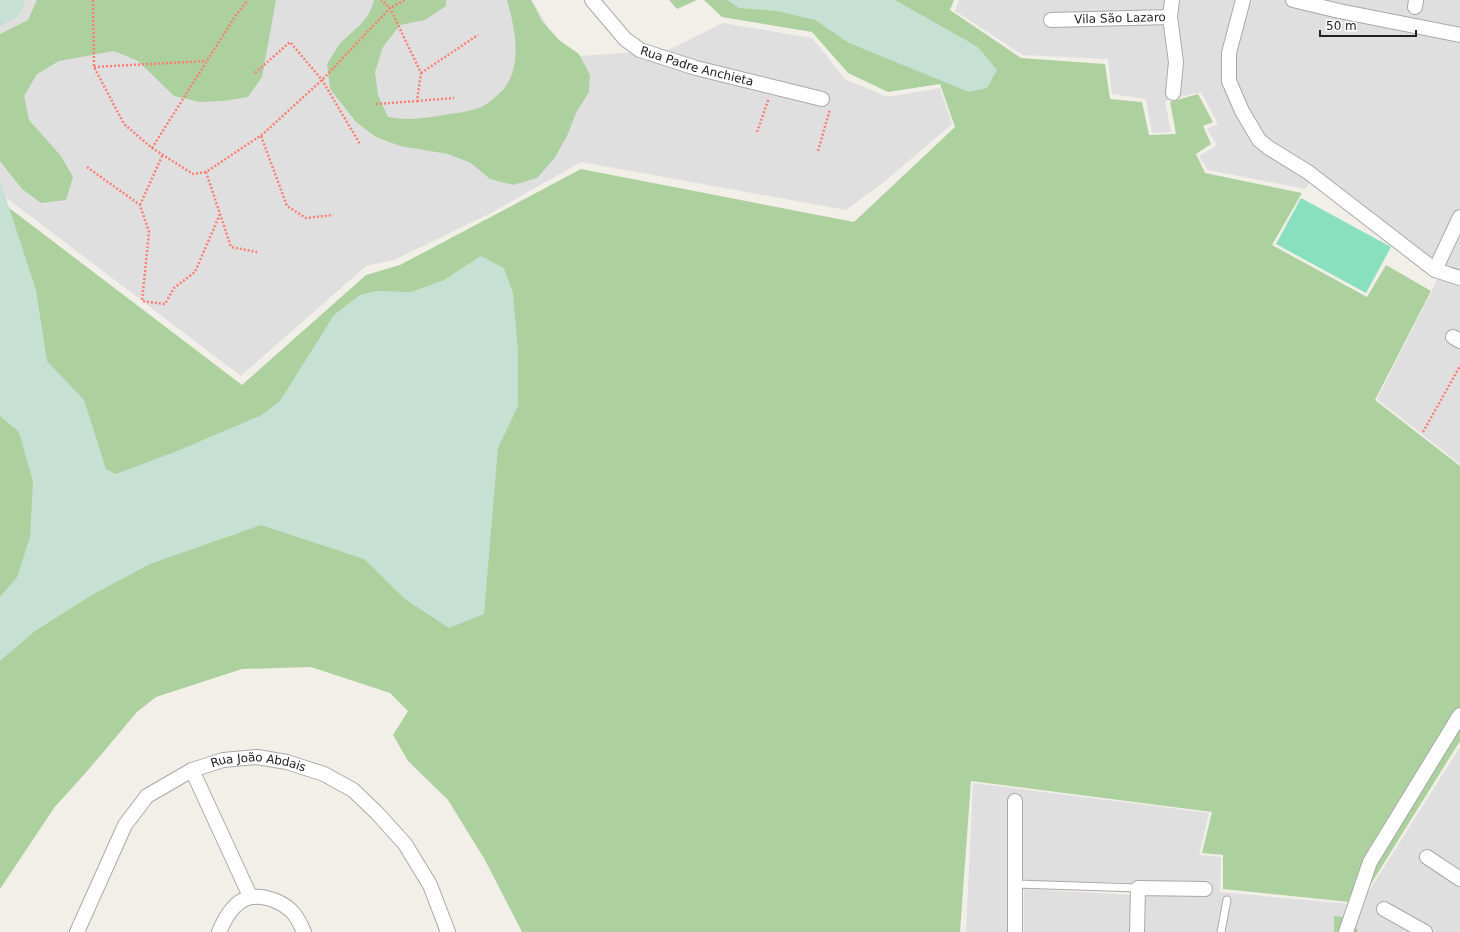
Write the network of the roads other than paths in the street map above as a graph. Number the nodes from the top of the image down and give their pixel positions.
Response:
1 (592, 0) edge
2 (1172, 0) edge
3 (1243, 0) edge
4 (1293, 0) edge
5 (1170, 17) junction
6 (1052, 20) dead end
7 (1460, 35) edge
8 (1173, 93) dead end
9 (822, 99) road end
10 (1460, 218) edge
11 (1435, 270) junction
12 (1460, 278) edge
13 (1460, 715) edge
14 (192, 770) junction
15 (1015, 801) dead end
16 (1427, 857) dead end
17 (1460, 879) edge
18 (1014, 884) junction
19 (1138, 888) junction
20 (1205, 889) dead end
21 (250, 896) junction
22 (1227, 900) dead end
23 (1384, 909) dead end
24 (77, 932) edge
25 (219, 932) edge
26 (304, 932) edge
27 (448, 932) edge
28 (1015, 932) edge
29 (1137, 932) edge
30 (1220, 932) edge
31 (1346, 932) edge
32 (1426, 932) edge

1 - 9 street, Rua Padre Anchieta
2 - 5 street, Vila São Lazaro
3 - 11 street
4 - 7 street
5 - 6 street, Vila São Lazaro
5 - 8 street
10 - 11 street
11 - 12 street
13 - 31 street
14 - 21 street
14 - 24 street, Rua João Abdais
14 - 27 street, Rua João Abdais
15 - 18 street
16 - 17 street
18 - 19 lane
18 - 28 street
19 - 20 street
19 - 29 street
21 - 25 street
21 - 26 street
22 - 30 lane
23 - 32 street

